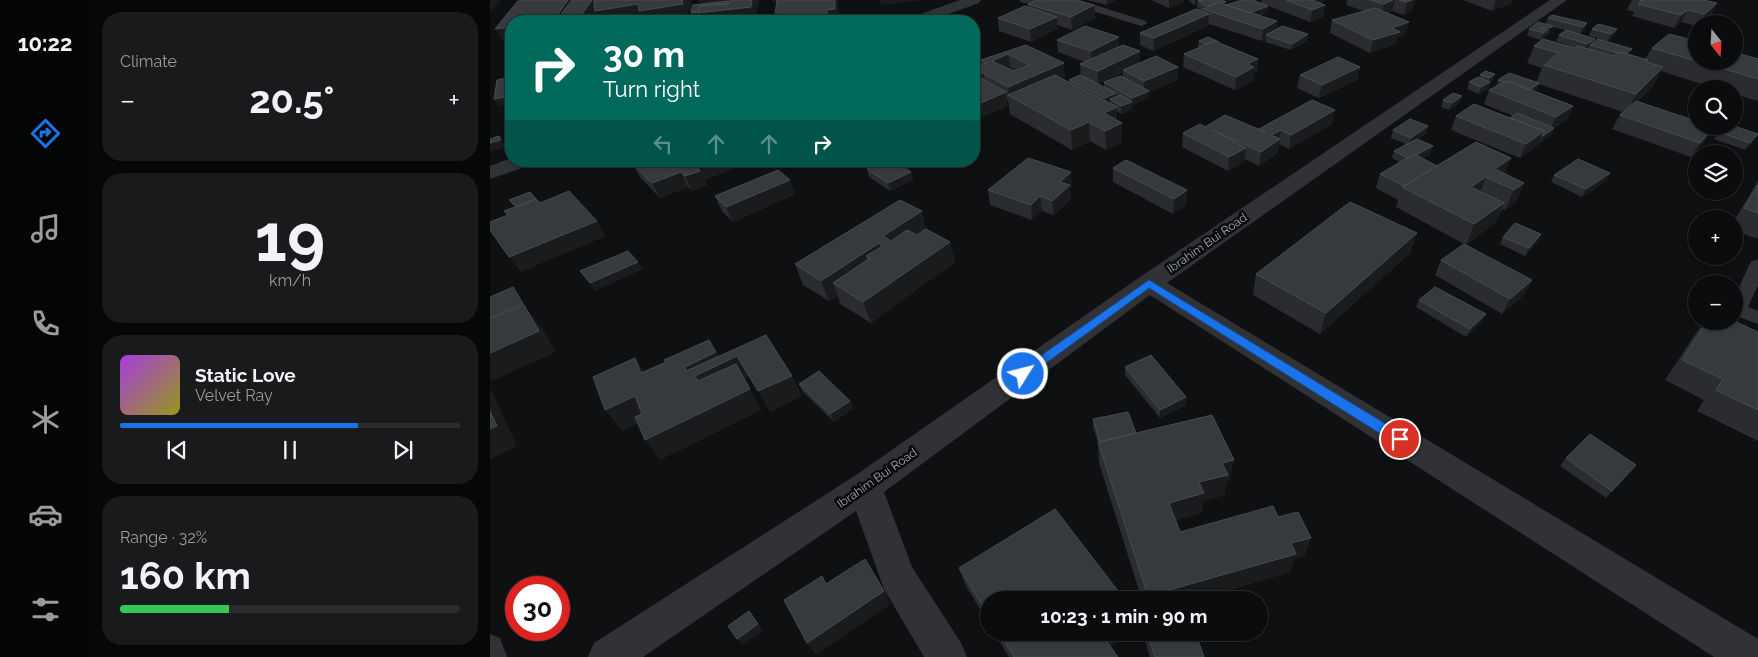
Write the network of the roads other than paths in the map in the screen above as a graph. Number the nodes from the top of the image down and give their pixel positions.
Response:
1 (974, 0) edge
2 (1068, 0) edge
3 (1560, 0) edge
4 (932, 15) edge
5 (1142, 23) dead end
6 (507, 167) edge
7 (490, 173) edge
8 (1758, 265) edge
9 (1149, 283) junction
10 (1758, 318) edge
11 (865, 487) junction
12 (490, 648) edge
13 (493, 657) edge
14 (608, 657) edge
15 (947, 657) edge
16 (1750, 657) edge

1 - 4 street
2 - 5 lane
3 - 9 street, Ibrahim Bui Road
6 - 7 street
8 - 10 lane
9 - 11 street, Ibrahim Bui Road
9 - 16 street
11 - 14 street, Ibrahim Bui Road
11 - 15 street
12 - 13 lane

